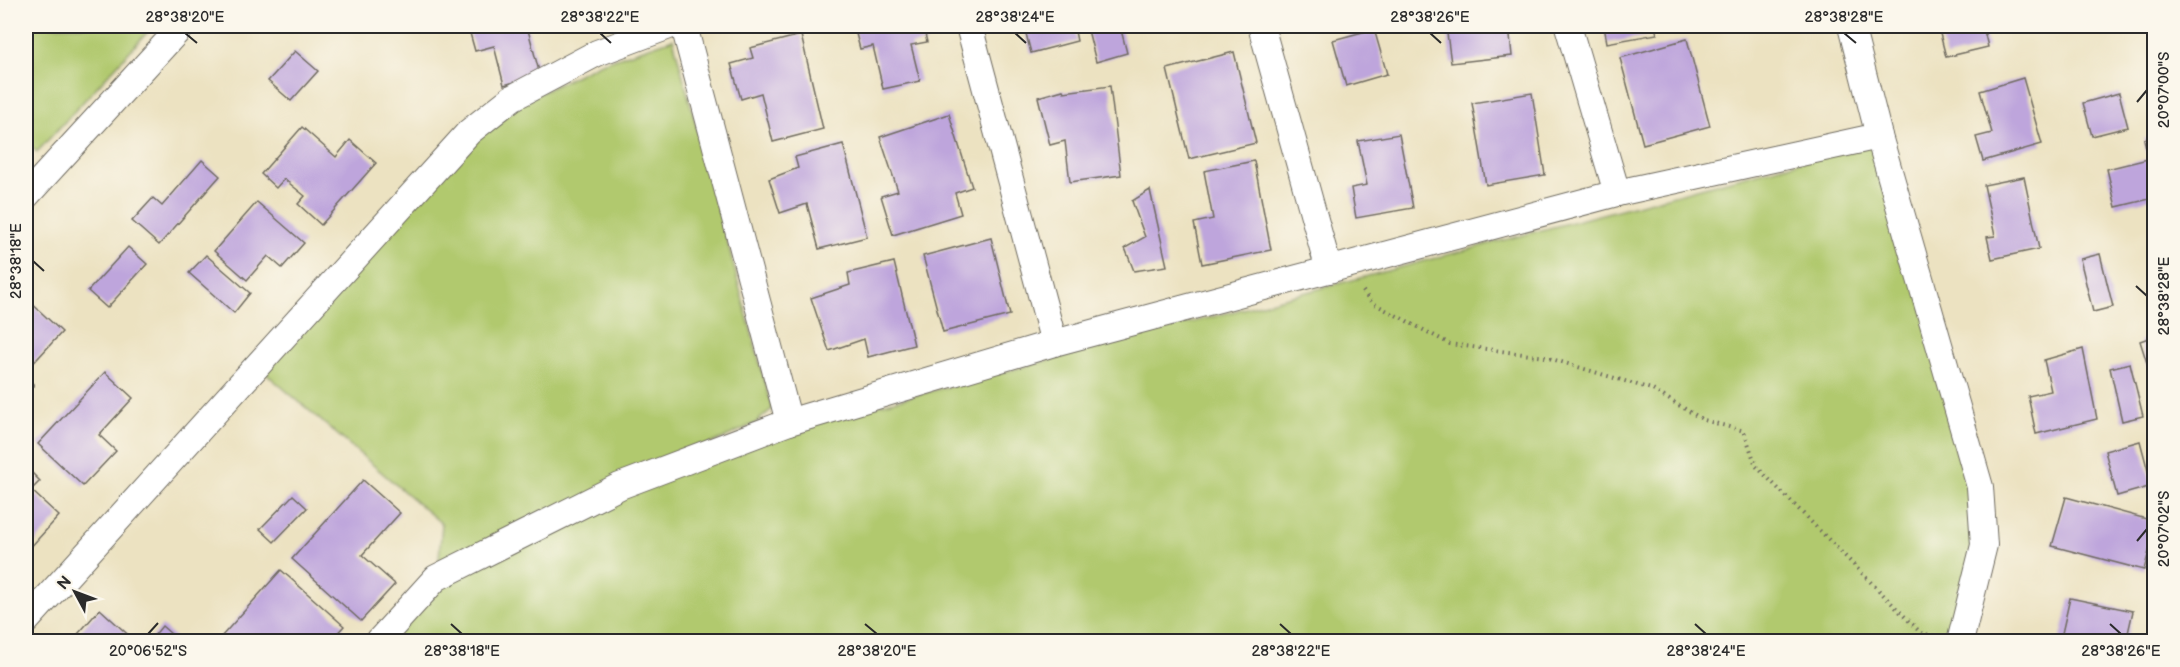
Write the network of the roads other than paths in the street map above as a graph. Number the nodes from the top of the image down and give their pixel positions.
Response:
1 (182, 26) edge
2 (669, 26) edge
3 (684, 26) edge
4 (969, 26) edge
5 (1261, 26) edge
6 (1568, 26) edge
7 (1851, 26) edge
8 (1879, 136) junction
9 (29, 184) edge
10 (1617, 193) junction
11 (1337, 268) junction
12 (1054, 343) junction
13 (789, 422) junction
14 (26, 621) edge
15 (1950, 640) edge
16 (378, 642) edge

1 - 9 street
2 - 14 street
3 - 13 street
4 - 12 street
5 - 11 street
6 - 10 street
7 - 8 street
8 - 10 street
8 - 15 street
10 - 11 street
11 - 12 street
12 - 13 street
13 - 16 street

